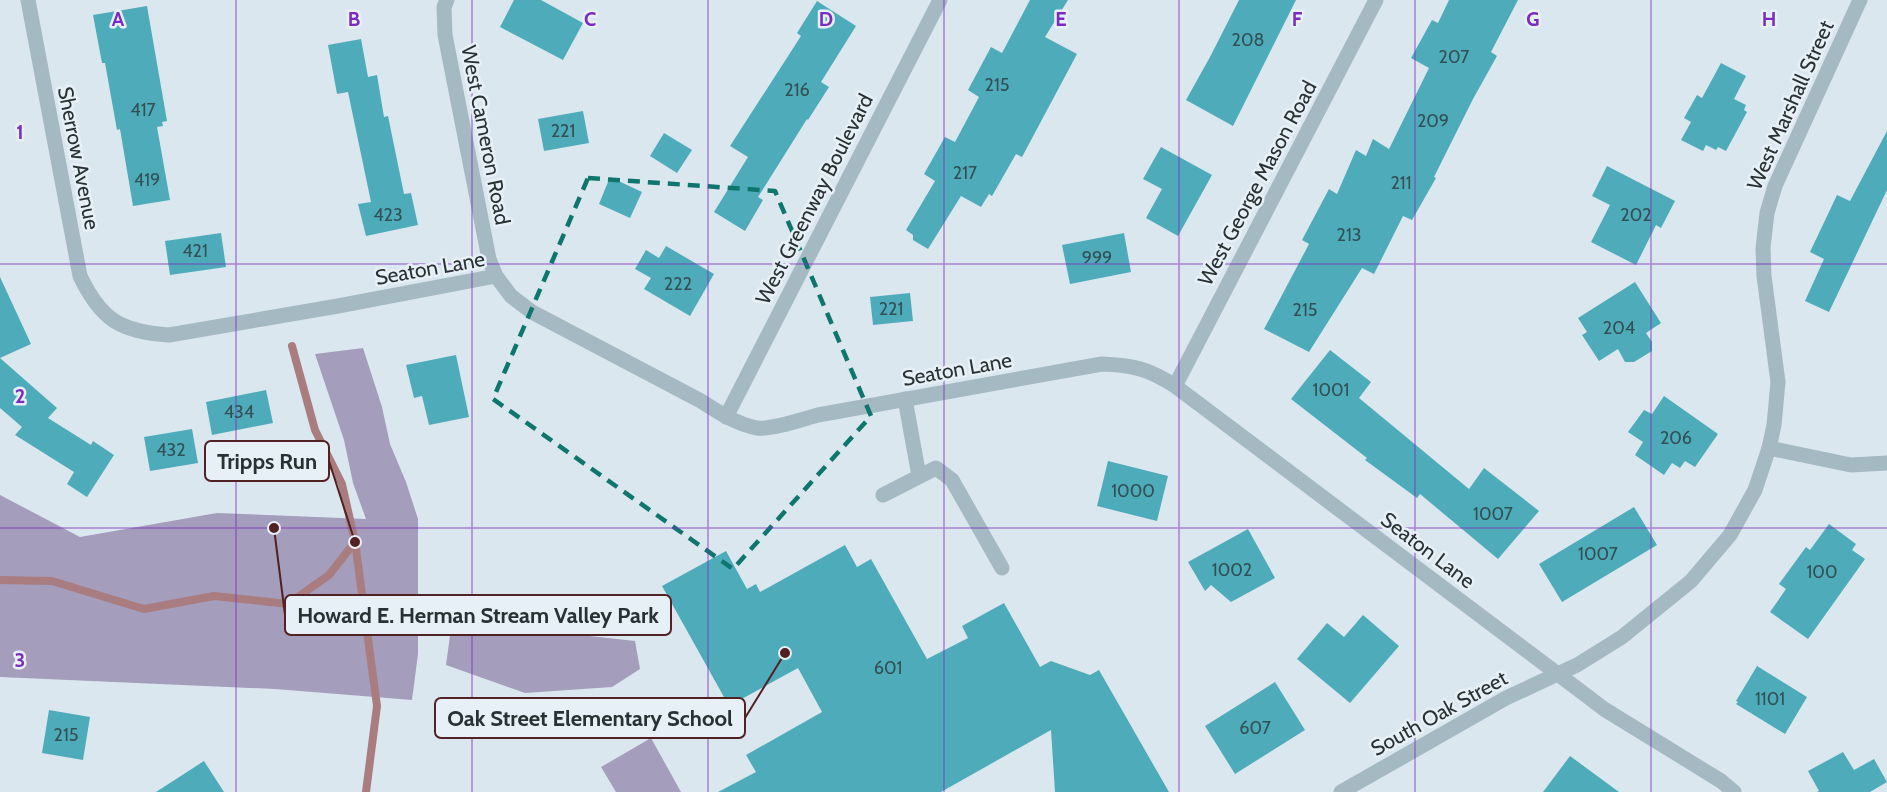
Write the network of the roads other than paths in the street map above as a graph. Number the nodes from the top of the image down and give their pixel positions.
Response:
1 (28, 0) edge
2 (447, 0) edge
3 (940, 0) edge
4 (1376, 0) edge
5 (1860, 0) edge
6 (496, 276) junction
7 (106, 315) joint
8 (1175, 386) junction
9 (905, 399) junction
10 (726, 417) junction
11 (1769, 448) junction
12 (1887, 463) edge
13 (919, 476) junction
14 (883, 495) dead end
15 (1002, 568) dead end
16 (1558, 675) junction
17 (1341, 792) edge
18 (1734, 792) edge

1 - 7 street, Sherrow Avenue
2 - 6 street, West Cameron Road
3 - 10 street, West Greenway Boulevard
4 - 8 street, West George Mason Road
5 - 11 street, West Marshall Street
6 - 7 street, Seaton Lane
6 - 10 street, Seaton Lane
8 - 9 street, Seaton Lane
8 - 16 street, Seaton Lane
9 - 10 street, Seaton Lane
9 - 13 street
11 - 12 street
11 - 16 street, West Marshall Street
13 - 14 street
13 - 15 street
16 - 17 street, South Oak Street
16 - 18 street, Seaton Lane

